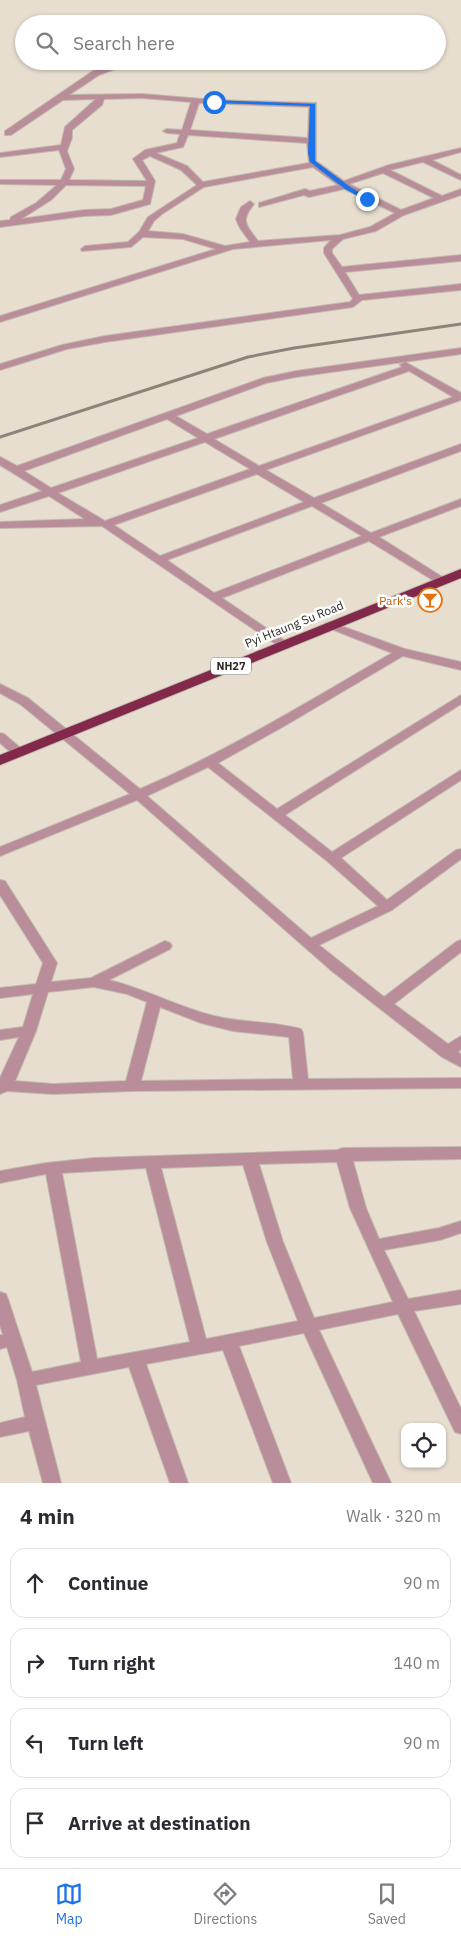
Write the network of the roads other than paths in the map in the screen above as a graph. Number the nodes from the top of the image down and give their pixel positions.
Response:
1 (105, 70) edge
2 (101, 97) junction
3 (60, 98) junction
4 (195, 100) junction
5 (167, 131) dead end
6 (186, 132) junction
7 (8, 133) dead end
8 (312, 141) junction
9 (64, 147) junction
10 (461, 150) edge
11 (148, 152) junction
12 (0, 155) edge
13 (424, 159) junction
14 (315, 164) junction
15 (383, 170) junction
16 (461, 178) edge
17 (0, 182) edge
18 (63, 183) junction
19 (150, 184) junction
20 (201, 185) junction
21 (343, 185) junction
22 (461, 192) edge
23 (442, 199) junction
24 (146, 202) junction
25 (250, 204) dead end
26 (262, 204) dead end
27 (166, 208) junction
28 (401, 213) junction
29 (3, 224) edge
30 (143, 234) junction
31 (339, 237) junction
32 (255, 243) junction
33 (85, 249) dead end
34 (224, 250) junction
35 (461, 258) edge
36 (340, 270) junction
37 (461, 287) edge
38 (357, 298) junction
39 (0, 319) edge
40 (461, 351) edge
41 (396, 359) junction
42 (0, 367) edge
43 (410, 368) junction
44 (461, 397) edge
45 (168, 415) junction
46 (204, 438) junction
47 (461, 447) edge
48 (0, 460) edge
49 (17, 470) junction
50 (256, 470) junction
51 (52, 491) junction
52 (314, 502) junction
53 (461, 502) edge
54 (0, 509) edge
55 (101, 523) junction
56 (0, 525) edge
57 (373, 538) junction
58 (158, 560) junction
59 (461, 573) edge
60 (440, 580) junction
61 (213, 597) junction
62 (330, 625) junction
63 (284, 645) junction
64 (400, 652) junction
65 (461, 666) edge
66 (0, 688) edge
67 (0, 696) edge
68 (461, 698) edge
69 (24, 701) junction
70 (64, 735) junction
71 (0, 736) edge
72 (19, 753) junction
73 (0, 760) edge
74 (209, 762) junction
75 (461, 774) edge
76 (139, 794) junction
77 (276, 814) junction
78 (0, 852) edge
79 (461, 853) edge
80 (332, 858) junction
81 (0, 884) edge
82 (387, 907) junction
83 (310, 944) junction
84 (461, 945) edge
85 (165, 946) dead end
86 (94, 982) junction
87 (40, 987) junction
88 (0, 993) edge
89 (155, 999) junction
90 (384, 1004) junction
91 (28, 1031) junction
92 (0, 1035) edge
93 (461, 1041) edge
94 (446, 1053) junction
95 (461, 1062) edge
96 (461, 1083) edge
97 (301, 1085) junction
98 (1, 1086) edge
99 (132, 1086) junction
100 (461, 1153) edge
101 (343, 1154) junction
102 (249, 1158) junction
103 (152, 1162) junction
104 (54, 1169) junction
105 (0, 1177) edge
106 (461, 1227) edge
107 (374, 1246) junction
108 (461, 1297) edge
109 (0, 1299) edge
110 (404, 1306) junction
111 (309, 1324) junction
112 (6, 1340) edge
113 (229, 1342) junction
114 (200, 1347) junction
115 (135, 1358) junction
116 (90, 1365) junction
117 (26, 1380) junction
118 (35, 1422) junction
119 (461, 1427) edge
120 (0, 1430) edge
121 (52, 1483) edge
122 (179, 1483) edge
123 (282, 1483) edge
124 (382, 1483) edge

1 - 3 street
2 - 3 street
2 - 4 street
2 - 9 street
3 - 7 street
4 - 6 street
4 - 8 street
5 - 6 street
6 - 8 street
6 - 11 street
8 - 14 street
9 - 12 street
9 - 18 street
10 - 13 street
11 - 19 street
11 - 20 street
13 - 15 street
13 - 16 street
14 - 20 street
14 - 21 street
15 - 21 street
15 - 23 street
17 - 18 street
18 - 19 street
18 - 29 street
19 - 24 street
20 - 27 street
21 - 26 street
21 - 28 street
22 - 23 street
23 - 28 street
24 - 27 street
24 - 29 street
25 - 32 street
27 - 30 street
28 - 31 street
30 - 33 street
30 - 34 street
31 - 32 street
31 - 36 street
32 - 34 street
34 - 39 street
35 - 36 street
36 - 38 street
37 - 38 street
38 - 42 street
40 - 41 street
41 - 43 street
41 - 45 street
43 - 44 street
43 - 46 street
44 - 50 street
45 - 46 street
45 - 49 street
46 - 50 street
46 - 51 street
47 - 52 street
48 - 49 street
49 - 51 street
50 - 52 street
50 - 55 street
51 - 54 street
51 - 55 street
52 - 57 street
52 - 58 street
53 - 57 street
55 - 56 street
55 - 58 street
57 - 60 street
57 - 61 street
58 - 61 street
59 - 60 highway, Pyi Htaung Su Road / NH27
60 - 62 highway, Pyi Htaung Su Road / NH27
61 - 63 street
62 - 63 highway, Pyi Htaung Su Road / NH27
62 - 64 street
63 - 70 highway, Pyi Htaung Su Road / NH27
64 - 65 street
64 - 74 street
66 - 69 street
67 - 69 street
68 - 77 street
69 - 70 street
70 - 72 highway, Pyi Htaung Su Road / NH27
70 - 76 street
71 - 72 street
72 - 73 highway, Pyi Htaung Su Road / NH27
74 - 76 street
74 - 77 street
75 - 80 street
76 - 78 street
76 - 83 street
77 - 80 street
79 - 82 street
80 - 82 street
81 - 87 street
82 - 83 street
83 - 90 street
84 - 90 street
85 - 86 street
86 - 87 street
86 - 89 street
87 - 88 street
87 - 91 street
89 - 97 street
89 - 99 street
90 - 94 street
91 - 92 street
91 - 98 street
93 - 94 street
94 - 95 street
96 - 97 street
97 - 99 street
98 - 99 street
100 - 101 street
101 - 102 street
101 - 107 street
102 - 103 street
102 - 111 street
103 - 104 street
103 - 114 street
104 - 105 street
104 - 116 street
106 - 107 street
107 - 110 street
108 - 110 street
109 - 112 street
110 - 111 street
110 - 119 street
111 - 113 street
111 - 124 street
112 - 117 street
113 - 114 street
113 - 123 street
114 - 115 street
115 - 116 street
115 - 122 street
116 - 117 street
117 - 118 street
118 - 120 street
118 - 121 street

